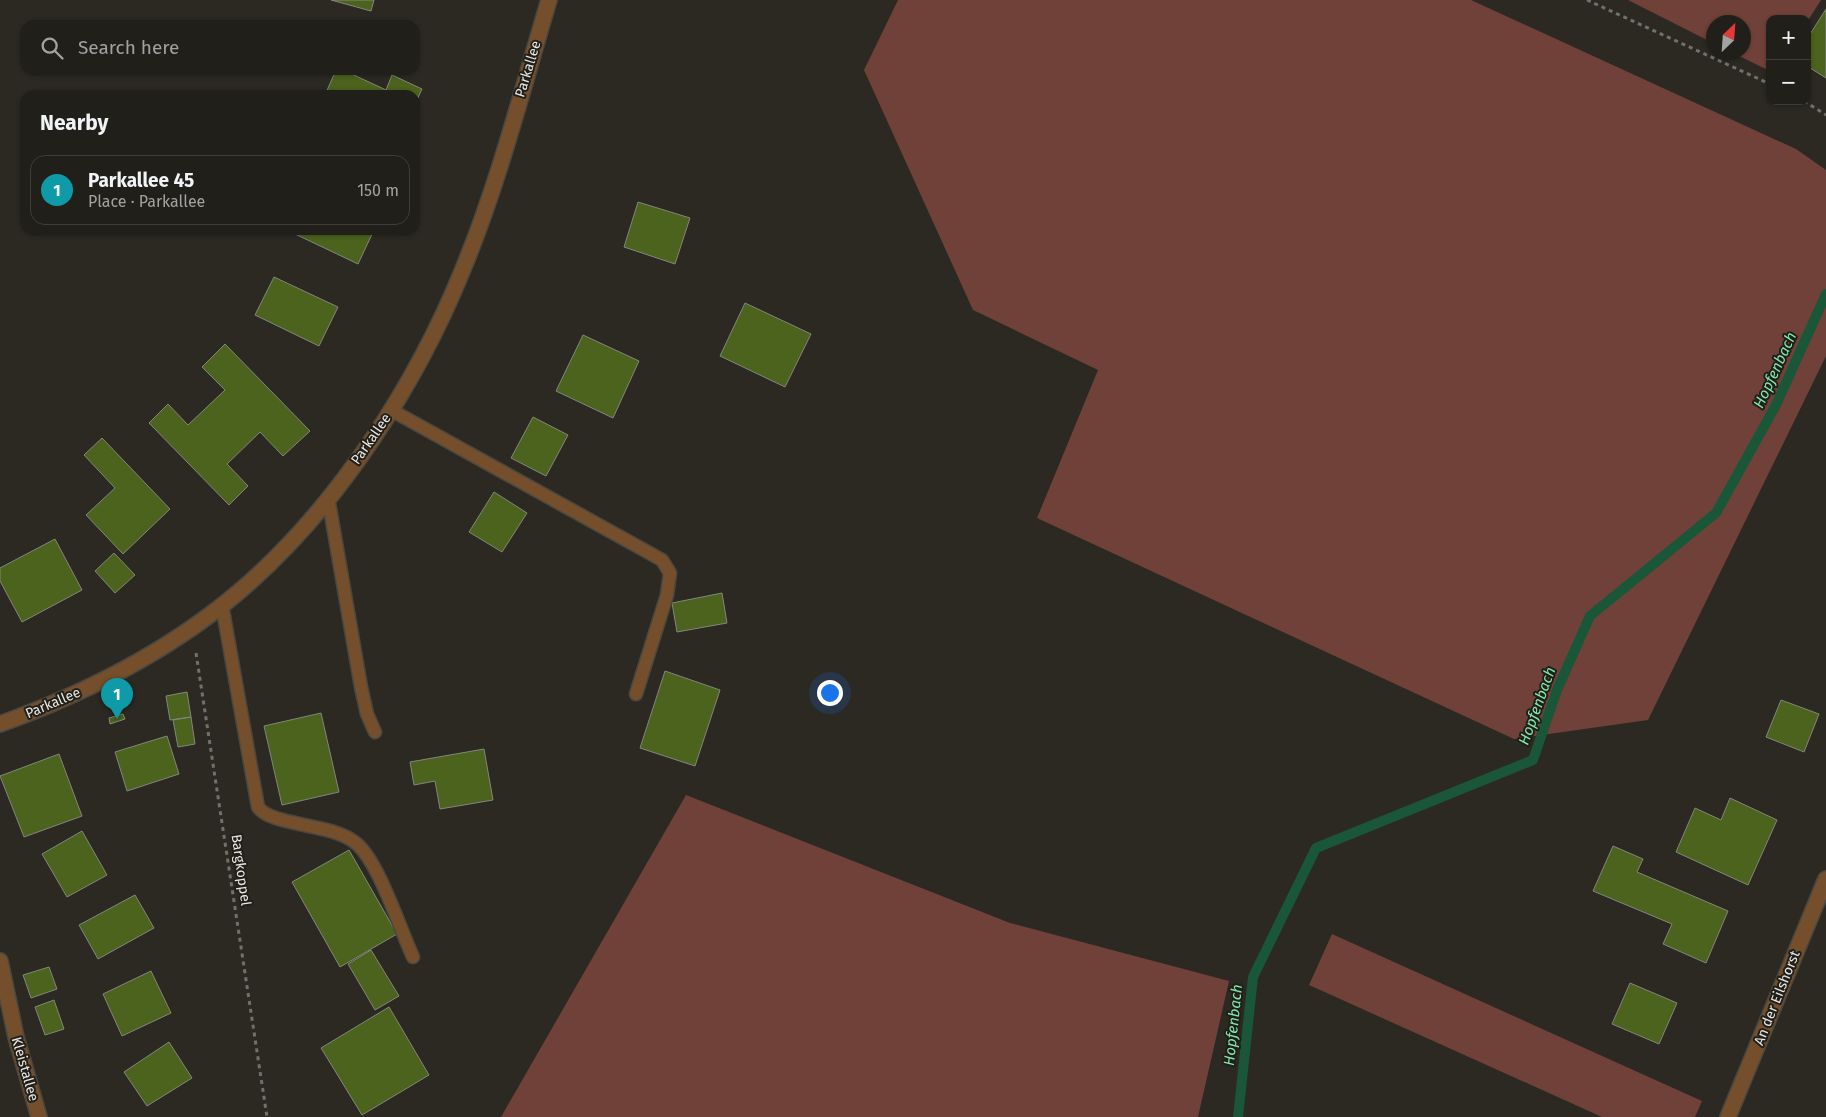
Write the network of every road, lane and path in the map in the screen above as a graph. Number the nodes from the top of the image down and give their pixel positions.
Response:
1 (549, 0) edge
2 (1587, 0) edge
3 (1766, 82) edge
4 (1810, 105) edge
5 (1826, 115) edge
6 (391, 410) junction
7 (328, 498) junction
8 (222, 605) junction
9 (192, 627) junction
10 (636, 694) dead end
11 (0, 724) edge
12 (375, 732) dead end
13 (1826, 879) edge
14 (413, 957) dead end
15 (0, 961) edge
16 (39, 1117) edge
17 (267, 1117) edge
18 (1728, 1117) edge

1 - 6 street, Parkallee
2 - 3 path
4 - 5 path
6 - 7 street, Parkallee
6 - 10 lane
7 - 8 street, Parkallee
7 - 12 lane
8 - 9 street, Parkallee
8 - 14 lane
9 - 11 street, Parkallee
9 - 17 path, Bargkoppel
13 - 18 street, An der Eilshorst
15 - 16 street, Kleistallee

